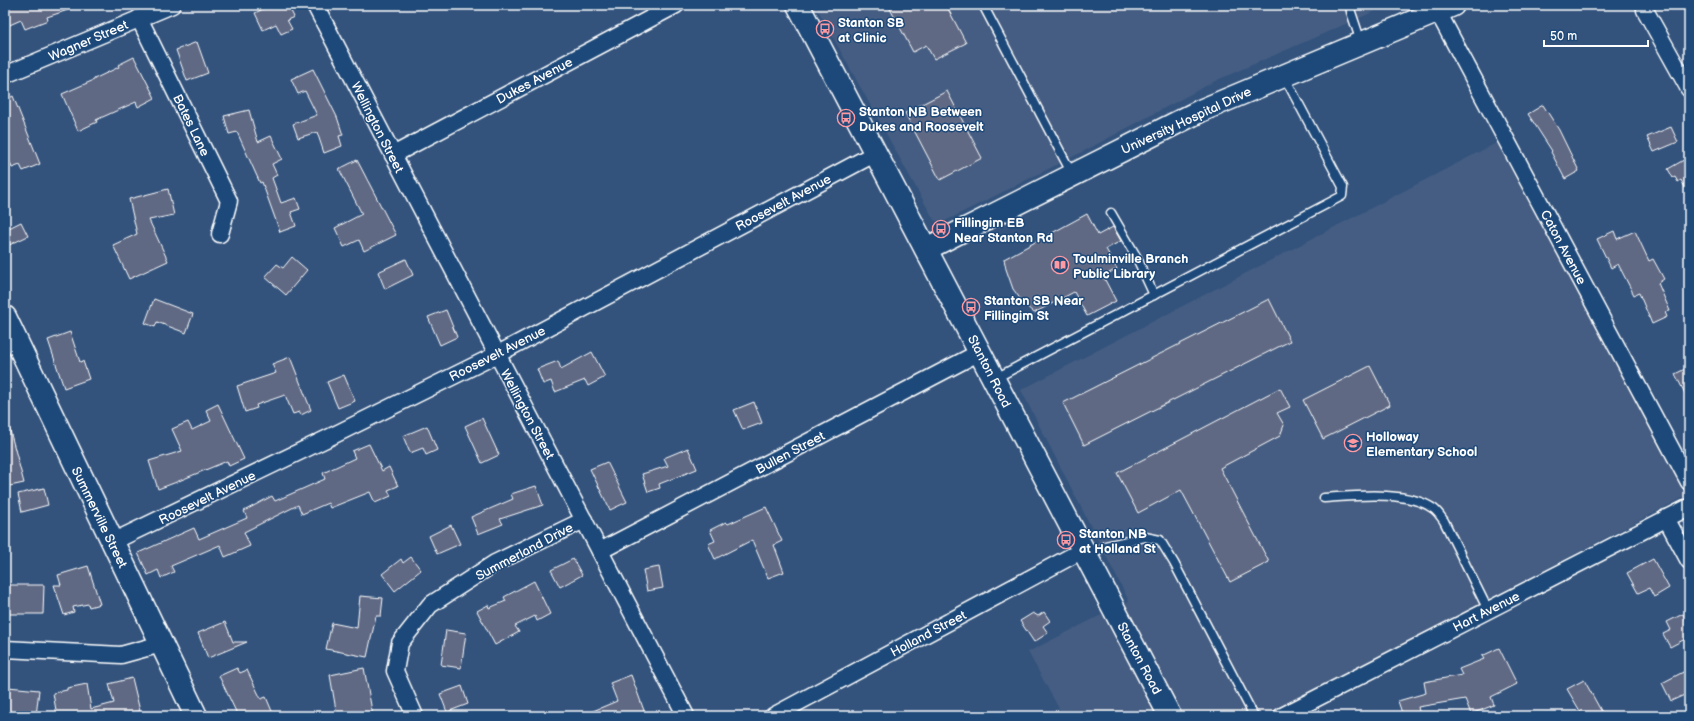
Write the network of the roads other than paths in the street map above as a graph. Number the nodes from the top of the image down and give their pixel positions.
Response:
1 (172, 5) edge
2 (315, 5) edge
3 (676, 5) edge
4 (798, 5) edge
5 (983, 5) edge
6 (1350, 5) edge
7 (1645, 5) edge
8 (1445, 8) edge
9 (139, 18) junction
10 (1361, 43) junction
11 (5, 75) edge
12 (1284, 75) junction
13 (1689, 89) edge
14 (876, 153) junction
15 (393, 155) junction
16 (1073, 175) junction
17 (1112, 213) dead end
18 (220, 234) dead end
19 (926, 249) junction
20 (1154, 295) junction
21 (5, 317) edge
22 (980, 352) junction
23 (496, 355) junction
24 (994, 379) junction
25 (1689, 482) edge
26 (1324, 498) dead end
27 (1689, 507) edge
28 (1666, 518) junction
29 (584, 520) junction
30 (112, 542) junction
31 (600, 551) junction
32 (1085, 554) junction
33 (1689, 561) edge
34 (1488, 610) junction
35 (161, 644) junction
36 (5, 649) edge
37 (196, 716) edge
38 (415, 716) edge
39 (686, 716) edge
40 (774, 716) edge
41 (1170, 716) edge
42 (1254, 716) edge
43 (1282, 716) edge

1 - 9 street, Wagner Street
2 - 15 street, Wellington Street
3 - 15 street, Dukes Avenue
4 - 14 street, Stanton Road
5 - 16 lane
6 - 10 lane
7 - 13 street
8 - 10 street, University Hospital Drive
8 - 25 street, Caton Avenue
9 - 11 street, Wagner Street
9 - 18 street, Bates Lane
10 - 12 street, University Hospital Drive
12 - 16 street, University Hospital Drive
12 - 20 lane
14 - 19 street, Stanton Road
14 - 23 street, Roosevelt Avenue
15 - 23 street, Wellington Street
16 - 19 street, University Hospital Drive
17 - 20 lane
19 - 22 street, Stanton Road
20 - 24 lane
21 - 30 street, Summerville Street
22 - 24 street, Stanton Road
22 - 31 street, Bullen Street
23 - 29 street, Wellington Street
23 - 30 street, Roosevelt Avenue
24 - 32 street, Stanton Road
26 - 34 lane
27 - 28 street, Hart Avenue
28 - 33 street
28 - 34 street, Hart Avenue
29 - 31 street, Wellington Street
29 - 38 street, Summerland Drive
30 - 35 street, Summerville Street
31 - 39 street, Wellington Street
32 - 40 street, Holland Street
32 - 41 street, Stanton Road
32 - 42 lane
34 - 43 street, Hart Avenue
35 - 36 street
35 - 37 street, Summerville Street

